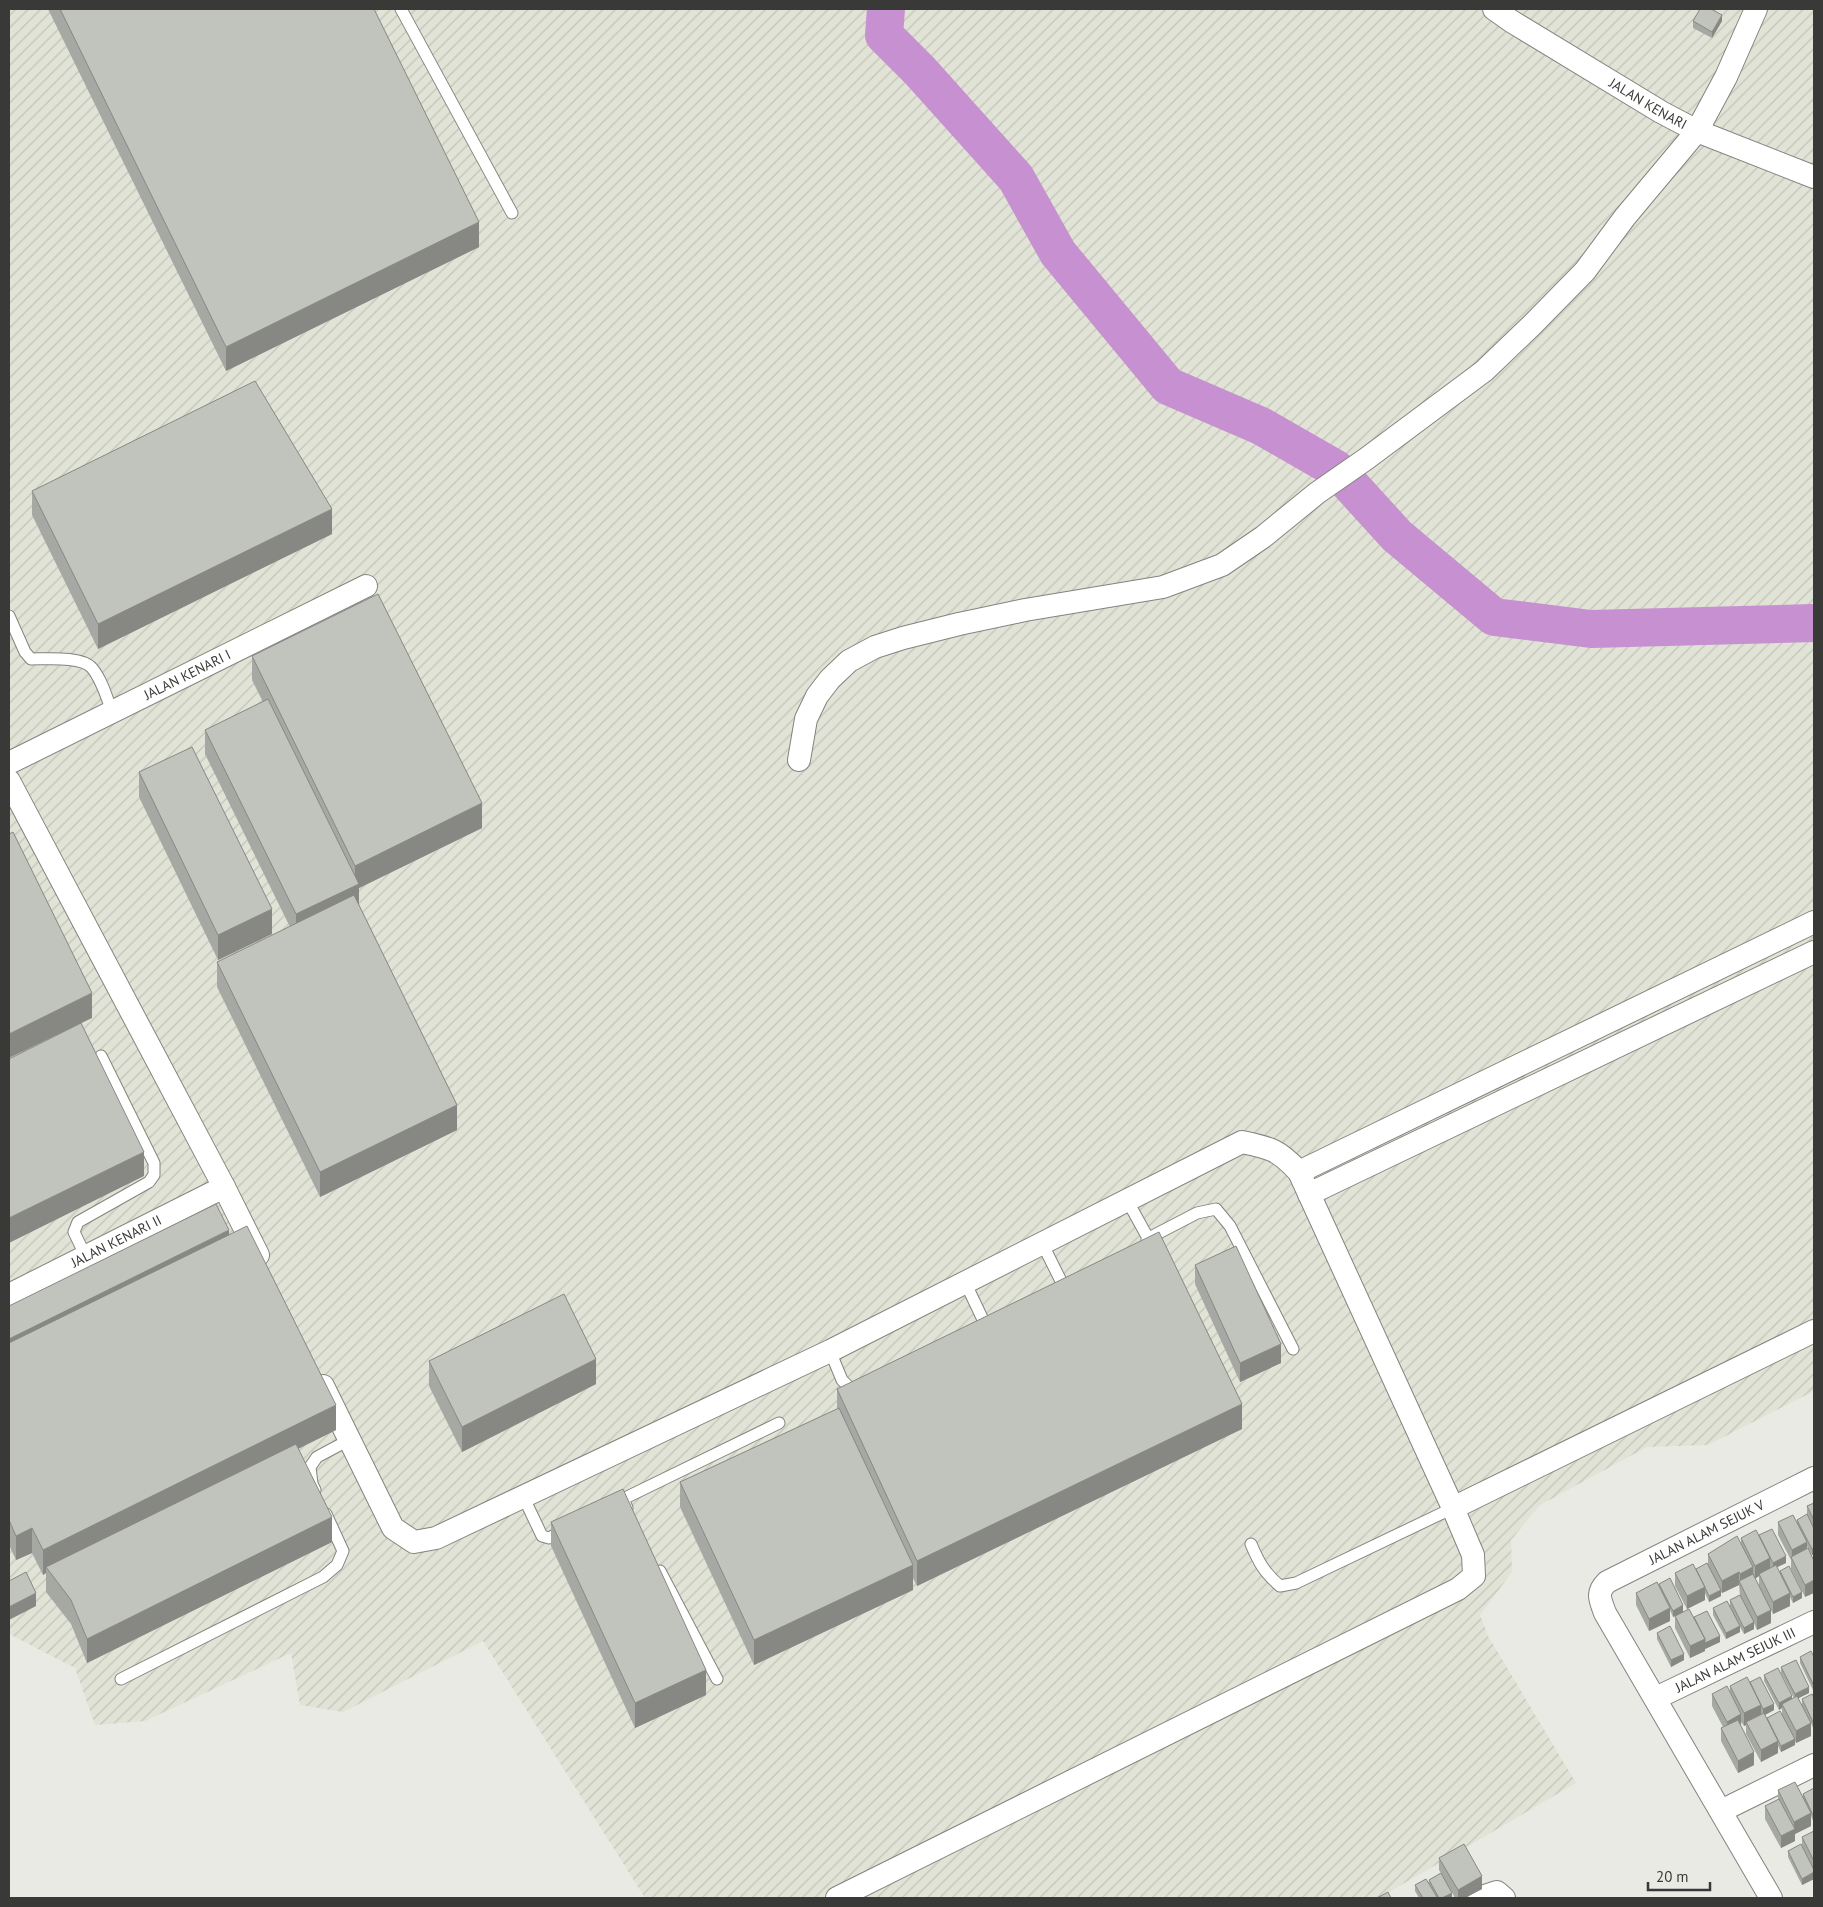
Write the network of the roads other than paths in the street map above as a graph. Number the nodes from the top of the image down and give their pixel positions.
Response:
1 (401, 9) edge
2 (1494, 9) edge
3 (1756, 9) edge
4 (1697, 131) junction
5 (1814, 177) edge
6 (512, 213) dead end
7 (366, 586) dead end
8 (9, 616) edge
9 (112, 712) junction
10 (799, 760) dead end
11 (9, 763) edge
12 (9, 781) edge
13 (1814, 922) edge
14 (1814, 952) edge
15 (102, 1056) dead end
16 (1299, 1172) junction
17 (224, 1187) junction
18 (1309, 1194) junction
19 (1127, 1200) junction
20 (1042, 1243) junction
21 (86, 1257) junction
22 (267, 1274) edge
23 (965, 1282) junction
24 (1062, 1284) edge
25 (9, 1295) edge
26 (985, 1324) edge
27 (1814, 1330) edge
28 (1293, 1349) dead end
29 (830, 1351) junction
30 (315, 1370) edge
31 (872, 1384) edge
32 (779, 1424) dead end
33 (349, 1440) junction
34 (1814, 1478) edge
35 (523, 1496) junction
36 (1452, 1508) junction
37 (631, 1515) edge
38 (574, 1525) edge
39 (1251, 1544) dead end
40 (653, 1558) edge
41 (1814, 1622) edge
42 (121, 1679) dead end
43 (717, 1679) dead end
44 (1656, 1698) junction
45 (1814, 1765) edge
46 (1721, 1811) junction
47 (837, 1898) edge
48 (1771, 1898) edge

1 - 6 lane
2 - 4 street, JALAN KENARI
3 - 4 street
4 - 5 street, JALAN KENARI
4 - 10 street
7 - 9 street, JALAN KENARI I
8 - 9 lane
9 - 11 street, JALAN KENARI I
12 - 17 street
13 - 16 street
14 - 18 street
15 - 21 lane
16 - 18 street
16 - 19 street
17 - 21 street, JALAN KENARI II
17 - 22 street
18 - 36 street
19 - 20 street
19 - 28 lane
20 - 23 street
20 - 24 lane
21 - 25 street, JALAN KENARI II
23 - 26 lane
23 - 29 street
27 - 36 street
29 - 31 lane
29 - 35 street
30 - 33 street
32 - 37 lane
33 - 35 street
33 - 42 lane
34 - 44 street, JALAN ALAM SEJUK V
35 - 38 lane
36 - 39 lane
36 - 47 street
40 - 43 lane
41 - 44 street, JALAN ALAM SEJUK III
44 - 46 street
45 - 46 street
46 - 48 street

